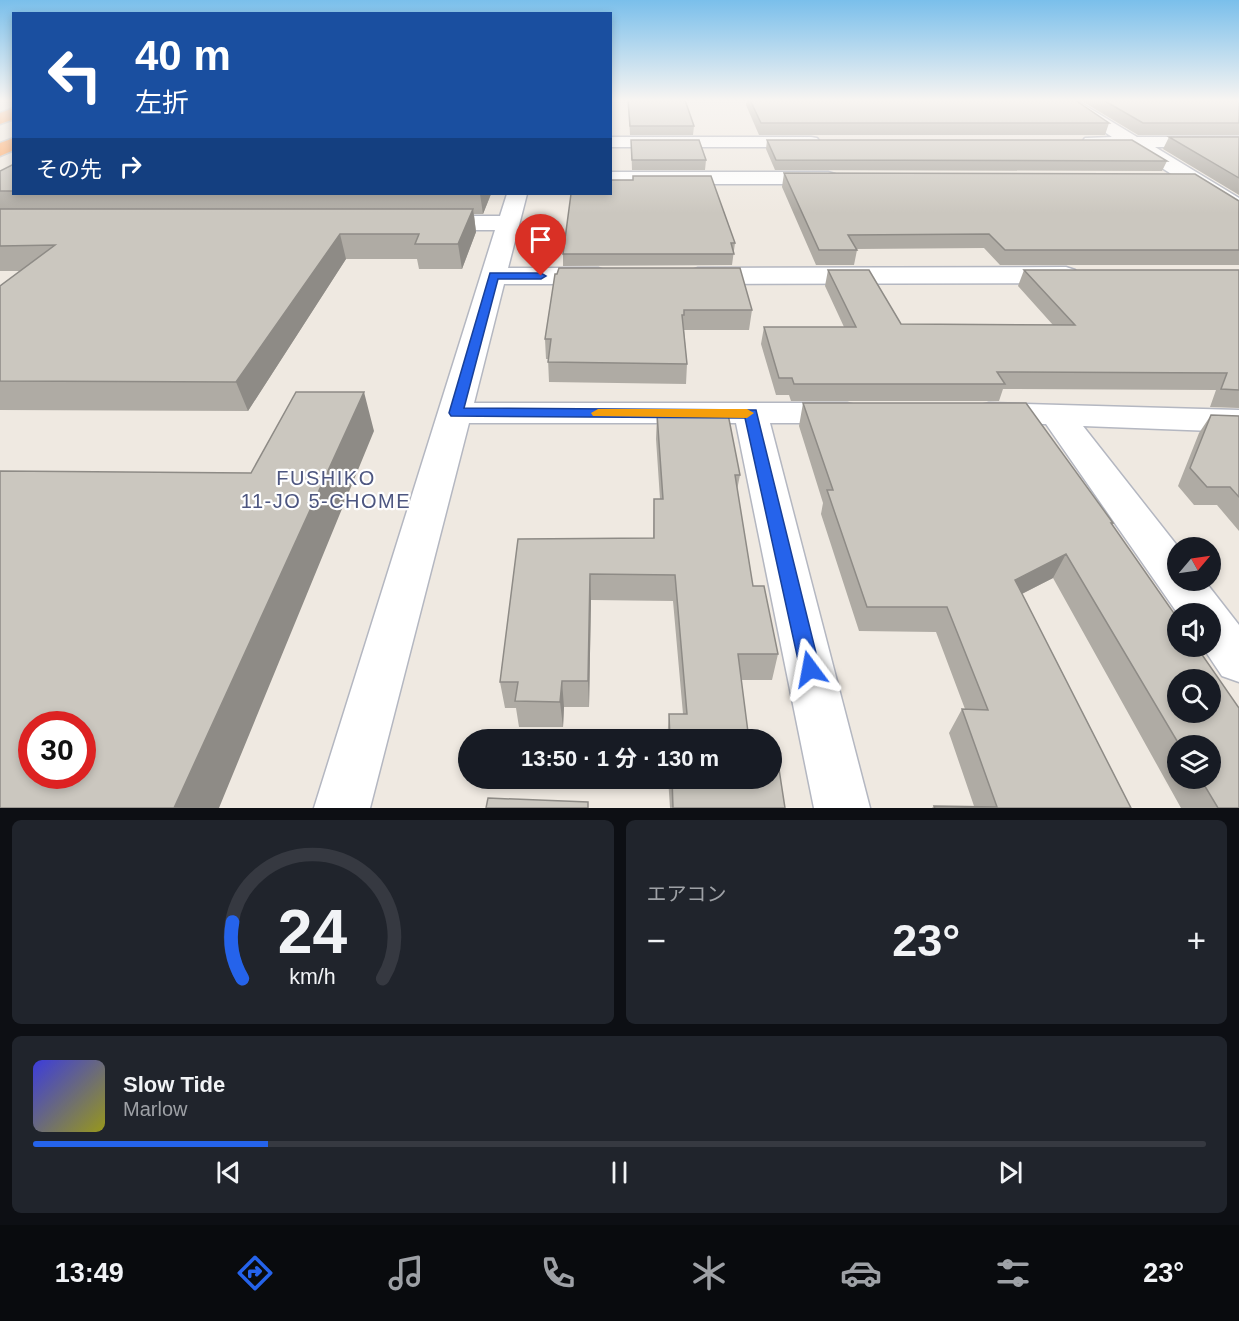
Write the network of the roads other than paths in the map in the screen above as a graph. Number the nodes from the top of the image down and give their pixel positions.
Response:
1 (1127, 138) edge
2 (612, 142) edge
3 (834, 142) edge
4 (1069, 142) edge
5 (1134, 142) junction
6 (1239, 142) edge
7 (612, 178) edge
8 (850, 178) edge
9 (1161, 178) edge
10 (1193, 179) junction
11 (1239, 207) edge
12 (512, 208) edge
13 (413, 223) edge
14 (1085, 275) edge
15 (494, 276) junction
16 (624, 276) edge
17 (671, 276) edge
18 (456, 413) junction
19 (751, 413) junction
20 (880, 413) edge
21 (962, 413) edge
22 (1056, 414) junction
23 (1239, 421) edge
24 (1167, 564) edge
25 (1221, 637) edge
26 (1239, 661) edge
27 (342, 808) edge
28 (842, 808) edge

1 - 5 street
2 - 3 street
4 - 5 street
5 - 6 street
5 - 10 street
7 - 8 street
9 - 10 street
10 - 11 street
12 - 13 street
12 - 15 street
14 - 17 street
15 - 16 street
15 - 18 street
18 - 19 street
18 - 27 street
19 - 20 street
19 - 28 street
21 - 22 street
22 - 23 street
22 - 24 street
25 - 26 street

